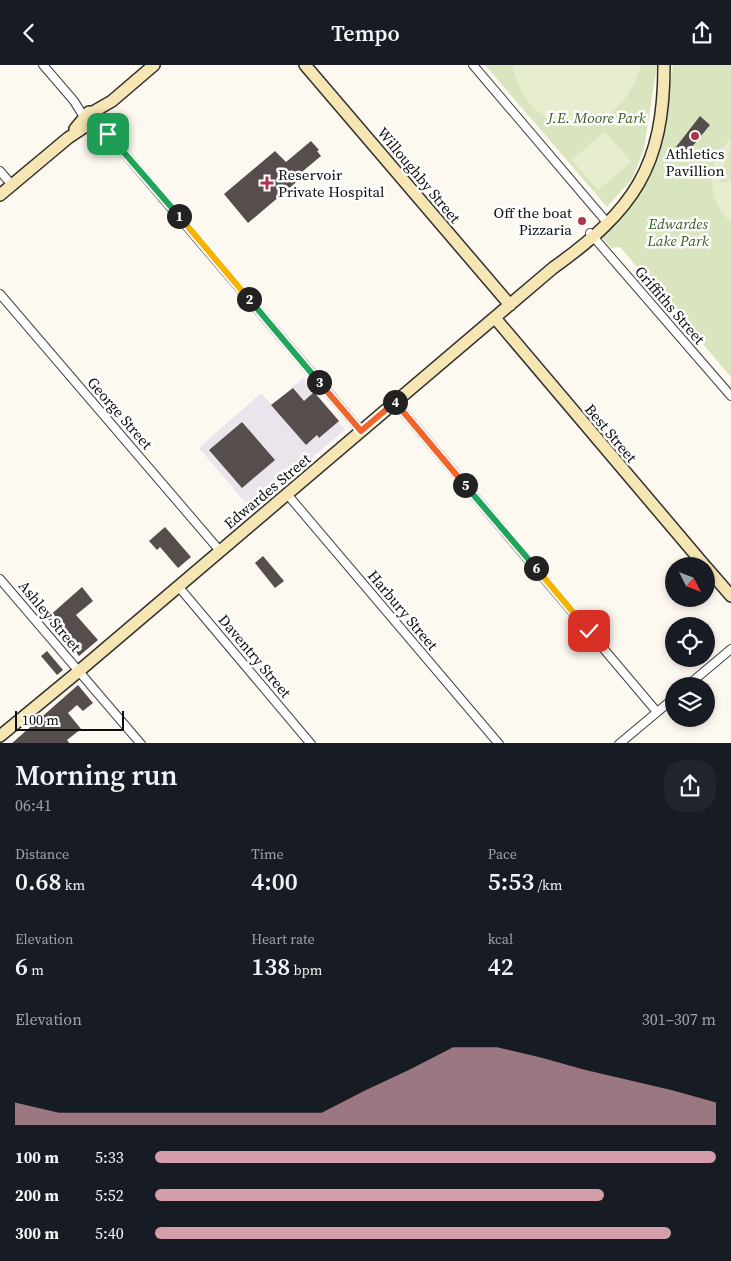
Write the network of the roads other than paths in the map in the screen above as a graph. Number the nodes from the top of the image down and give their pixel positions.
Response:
1 (43, 65) edge
2 (154, 65) edge
3 (305, 65) edge
4 (473, 65) edge
5 (664, 65) edge
6 (91, 118) junction
7 (0, 171) edge
8 (12, 185) junction
9 (0, 195) edge
10 (604, 219) junction
11 (591, 234) junction
12 (0, 294) edge
13 (510, 305) junction
14 (495, 318) junction
15 (731, 396) edge
16 (395, 402) junction
17 (361, 431) junction
18 (287, 494) junction
19 (220, 551) junction
20 (698, 557) edge
21 (715, 577) edge
22 (0, 579) edge
23 (178, 586) junction
24 (731, 596) edge
25 (731, 649) edge
26 (79, 671) junction
27 (698, 677) edge
28 (665, 705) edge
29 (657, 712) junction
30 (0, 736) edge
31 (141, 743) edge
32 (311, 743) edge
33 (498, 743) edge
34 (619, 743) edge

1 - 6 street
2 - 6 street
3 - 13 street, Willoughby Street
4 - 10 street
5 - 10 street, Edwardes Street
5 - 11 street, Edwardes Street
6 - 8 street
6 - 17 street
7 - 8 street
8 - 9 street
10 - 11 street, Edwardes Street
11 - 13 street, Edwardes Street
11 - 15 street, Griffiths Street
12 - 19 street, George Street
13 - 14 street, Edwardes Street
14 - 16 street, Edwardes Street
14 - 20 street, Best Street
16 - 17 street, Edwardes Street
16 - 29 street
17 - 18 street, Edwardes Street
18 - 19 street, Edwardes Street
18 - 33 street, Harbury Street
19 - 23 street, Edwardes Street
21 - 24 street, Best Street
22 - 26 street, Ashley Street
23 - 26 street, Edwardes Street
23 - 32 street, Daventry Street
25 - 27 street
26 - 30 street, Edwardes Street
26 - 31 street, Ashley Street
28 - 29 street
29 - 34 street

